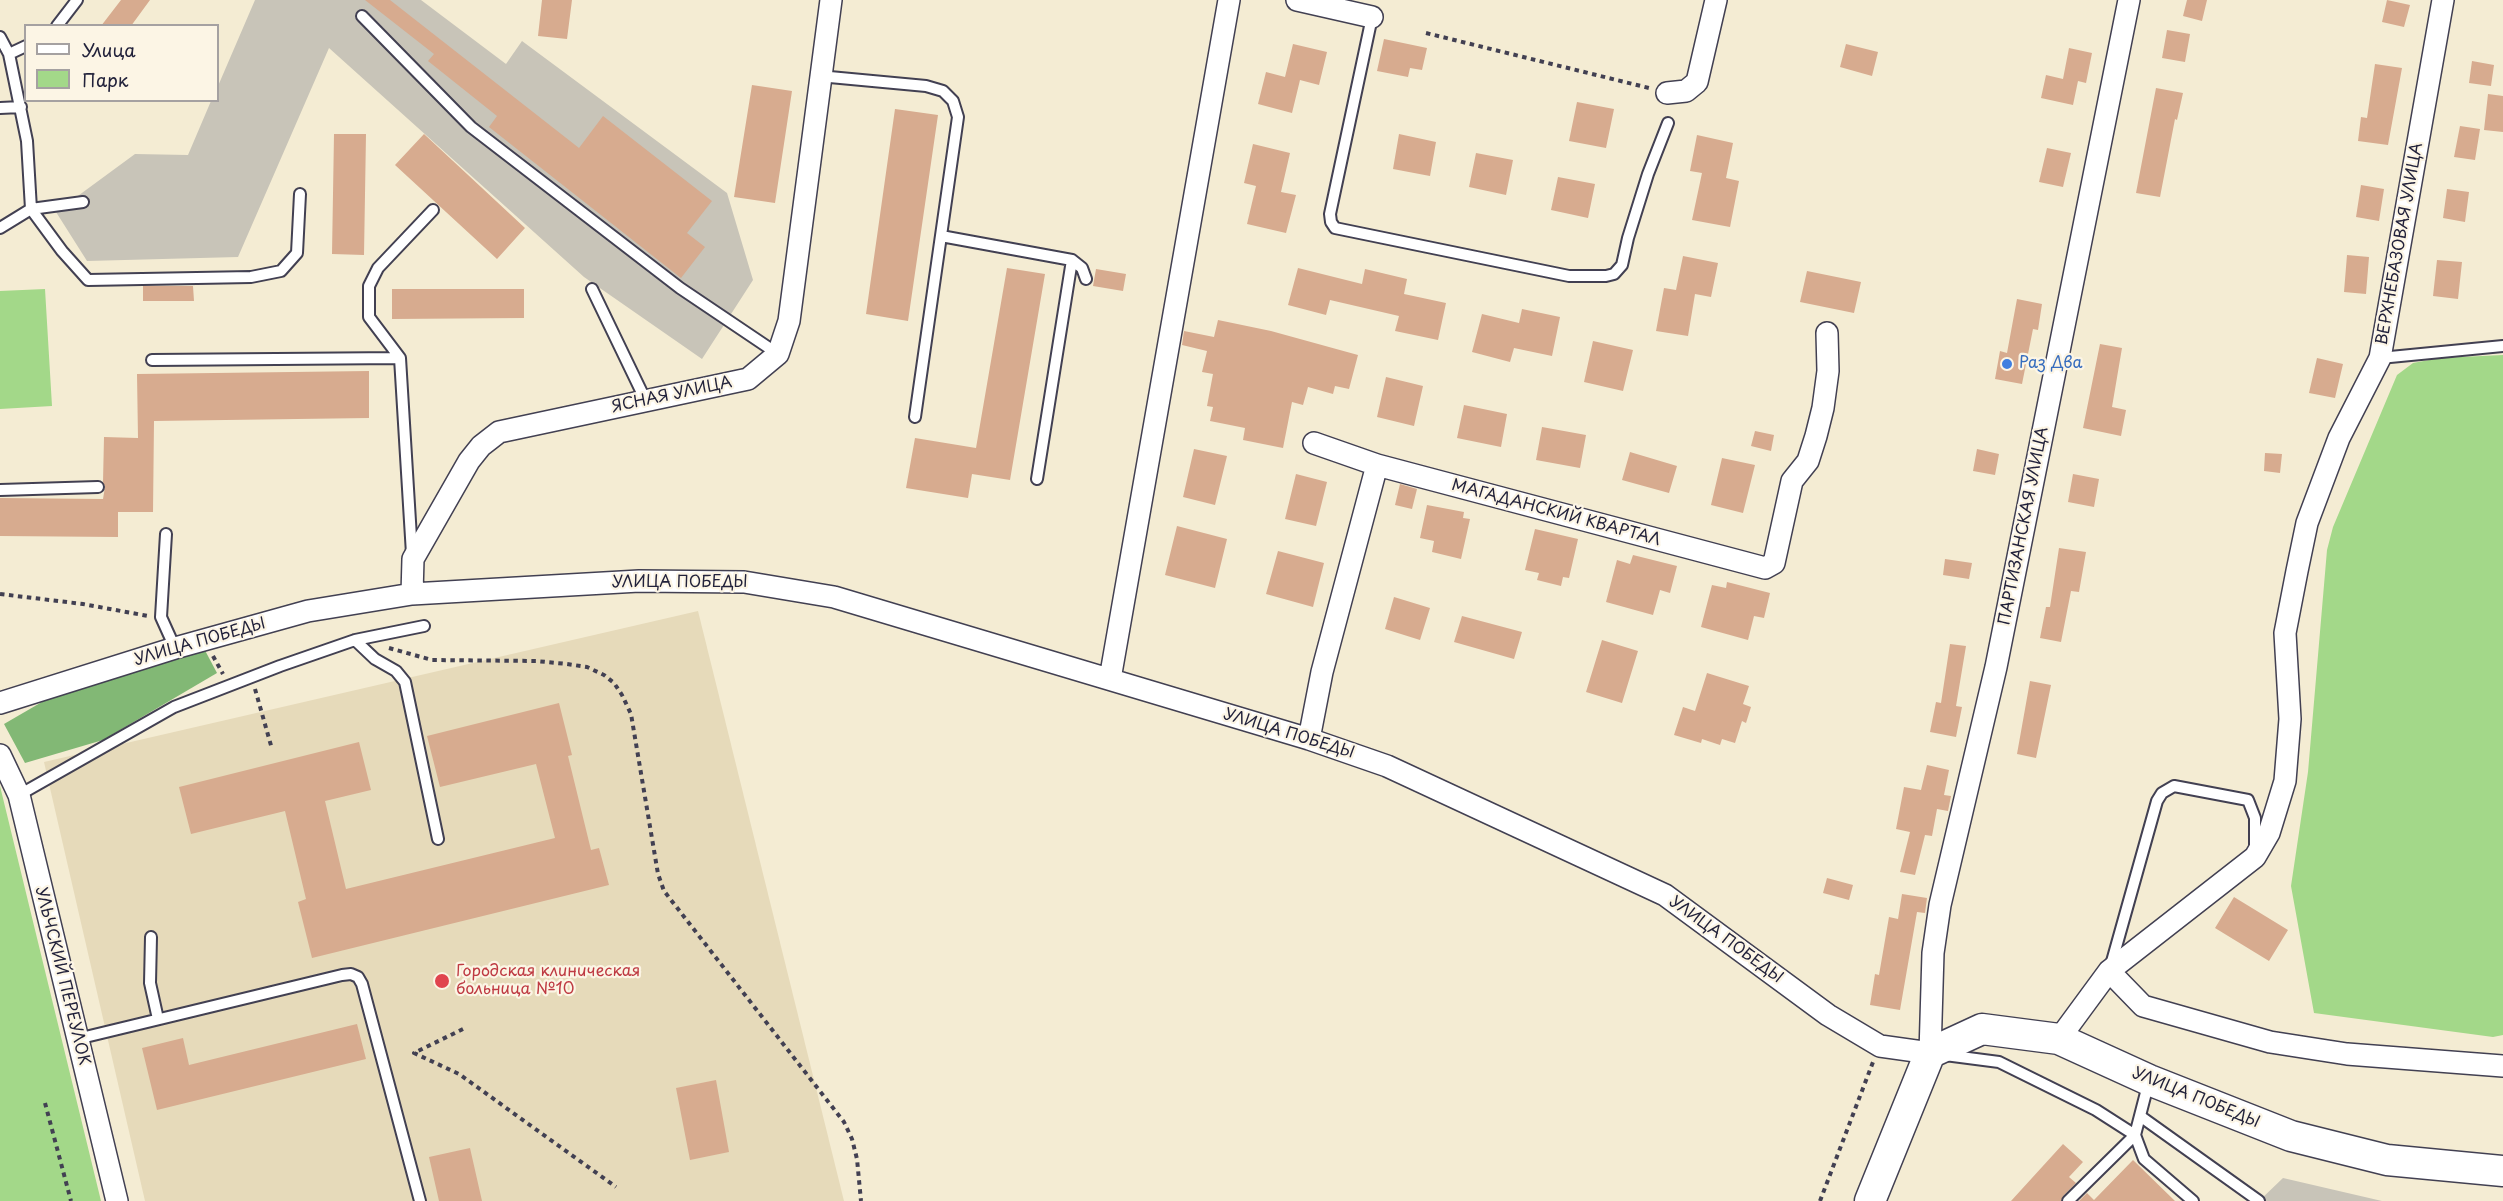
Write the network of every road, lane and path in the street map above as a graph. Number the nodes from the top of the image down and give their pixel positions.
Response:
1 (78, 0) edge
2 (831, 0) edge
3 (1229, 0) edge
4 (1297, 0) edge
5 (1716, 0) edge
6 (2129, 0) edge
7 (2443, 0) edge
8 (362, 15) dead end
9 (1372, 17) joint
10 (59, 24) edge
11 (1426, 33) dead end
12 (0, 37) edge
13 (24, 47) edge
14 (9, 54) junction
15 (819, 76) junction
16 (1667, 93) joint
17 (21, 107) junction
18 (0, 108) edge
19 (1668, 123) dead end
20 (300, 194) dead end
21 (83, 202) dead end
22 (31, 209) junction
23 (434, 210) dead end
24 (0, 228) edge
25 (941, 236) junction
26 (1072, 260) junction
27 (1086, 279) dead end
28 (592, 289) dead end
29 (1827, 333) dead end
30 (2503, 346) edge
31 (778, 354) junction
32 (400, 358) junction
33 (2380, 358) junction
34 (152, 360) dead end
35 (645, 399) junction
36 (915, 417) dead end
37 (1314, 443) dead end
38 (1377, 465) junction
39 (1037, 479) dead end
40 (98, 487) dead end
41 (0, 490) edge
42 (166, 534) dead end
43 (412, 559) junction
44 (0, 594) edge
45 (412, 594) junction
46 (161, 617) junction
47 (424, 626) dead end
48 (373, 636) junction
49 (205, 640) junction
50 (355, 640) junction
51 (175, 648) junction
52 (252, 677) junction
53 (1110, 680) junction
54 (0, 703) edge
55 (1309, 739) junction
56 (272, 749) dead end
57 (0, 755) edge
58 (19, 795) junction
59 (438, 839) dead end
60 (2255, 857) junction
61 (151, 937) dead end
62 (2109, 971) junction
63 (158, 1019) junction
64 (463, 1029) dead end
65 (77, 1039) junction
66 (2059, 1039) junction
67 (1880, 1046) junction
68 (1930, 1053) junction
69 (2503, 1066) edge
70 (2149, 1080) junction
71 (45, 1103) dead end
72 (2140, 1116) junction
73 (2135, 1135) junction
74 (2503, 1172) edge
75 (616, 1187) dead end
76 (71, 1201) edge
77 (117, 1201) edge
78 (420, 1201) edge
79 (861, 1201) edge
80 (1820, 1201) edge
81 (1870, 1201) edge
82 (2068, 1201) edge
83 (2193, 1201) edge
84 (2259, 1201) edge

1 - 10 lane
2 - 15 street
3 - 53 street
4 - 9 street
5 - 16 street
6 - 68 street, ПАРТИЗАНСКАЯ УЛИЦА
7 - 33 street, ВЕРХНЕБАЗОВАЯ УЛИЦА
8 - 31 lane
9 - 19 lane
11 - 16 path
12 - 14 lane
13 - 14 lane
14 - 17 lane
15 - 25 lane
15 - 31 street
17 - 18 lane
17 - 22 lane
20 - 22 lane
21 - 22 lane
22 - 24 lane
23 - 32 lane
25 - 26 lane
25 - 36 lane
26 - 27 lane
26 - 39 lane
28 - 35 lane
29 - 38 street, МАГАДАНСКИЙ КВАРТАЛ
30 - 33 lane
31 - 35 street, ЯСНАЯ УЛИЦА
32 - 34 lane
32 - 43 lane
33 - 60 street, ВЕРХНЕБАЗОВАЯ УЛИЦА
35 - 43 street, ЯСНАЯ УЛИЦА
37 - 38 street, МАГАДАНСКИЙ КВАРТАЛ
38 - 55 street
40 - 41 lane
42 - 46 lane
43 - 45 street
44 - 46 path
45 - 49 street, УЛИЦА ПОБЕДЫ
45 - 53 street, УЛИЦА ПОБЕДЫ
46 - 51 lane
47 - 48 lane
48 - 50 lane
48 - 79 path
49 - 51 street, УЛИЦА ПОБЕДЫ
49 - 52 path
50 - 52 lane
50 - 59 lane
51 - 54 street, УЛИЦА ПОБЕДЫ
52 - 56 path
52 - 58 lane
53 - 55 street, УЛИЦА ПОБЕДЫ
55 - 67 street, УЛИЦА ПОБЕДЫ
57 - 58 street, УЛЬЧСКИЙ ПЕРЕУЛОК
58 - 65 street, УЛЬЧСКИЙ ПЕРЕУЛОК
60 - 62 street, ВЕРХНЕБАЗОВАЯ УЛИЦА
60 - 62 lane
61 - 63 lane
62 - 66 street, ВЕРХНЕБАЗОВАЯ УЛИЦА
62 - 69 street
63 - 65 lane
63 - 78 lane
64 - 75 path
65 - 77 street, УЛЬЧСКИЙ ПЕРЕУЛОК
66 - 68 street, УЛИЦА ПОБЕДЫ
66 - 70 street, УЛИЦА ПОБЕДЫ
67 - 68 street, УЛИЦА ПОБЕДЫ
67 - 80 path
68 - 73 lane
68 - 81 street
70 - 72 lane
70 - 74 street, УЛИЦА ПОБЕДЫ
71 - 76 path
72 - 73 lane
72 - 84 lane
73 - 82 lane
73 - 83 lane

